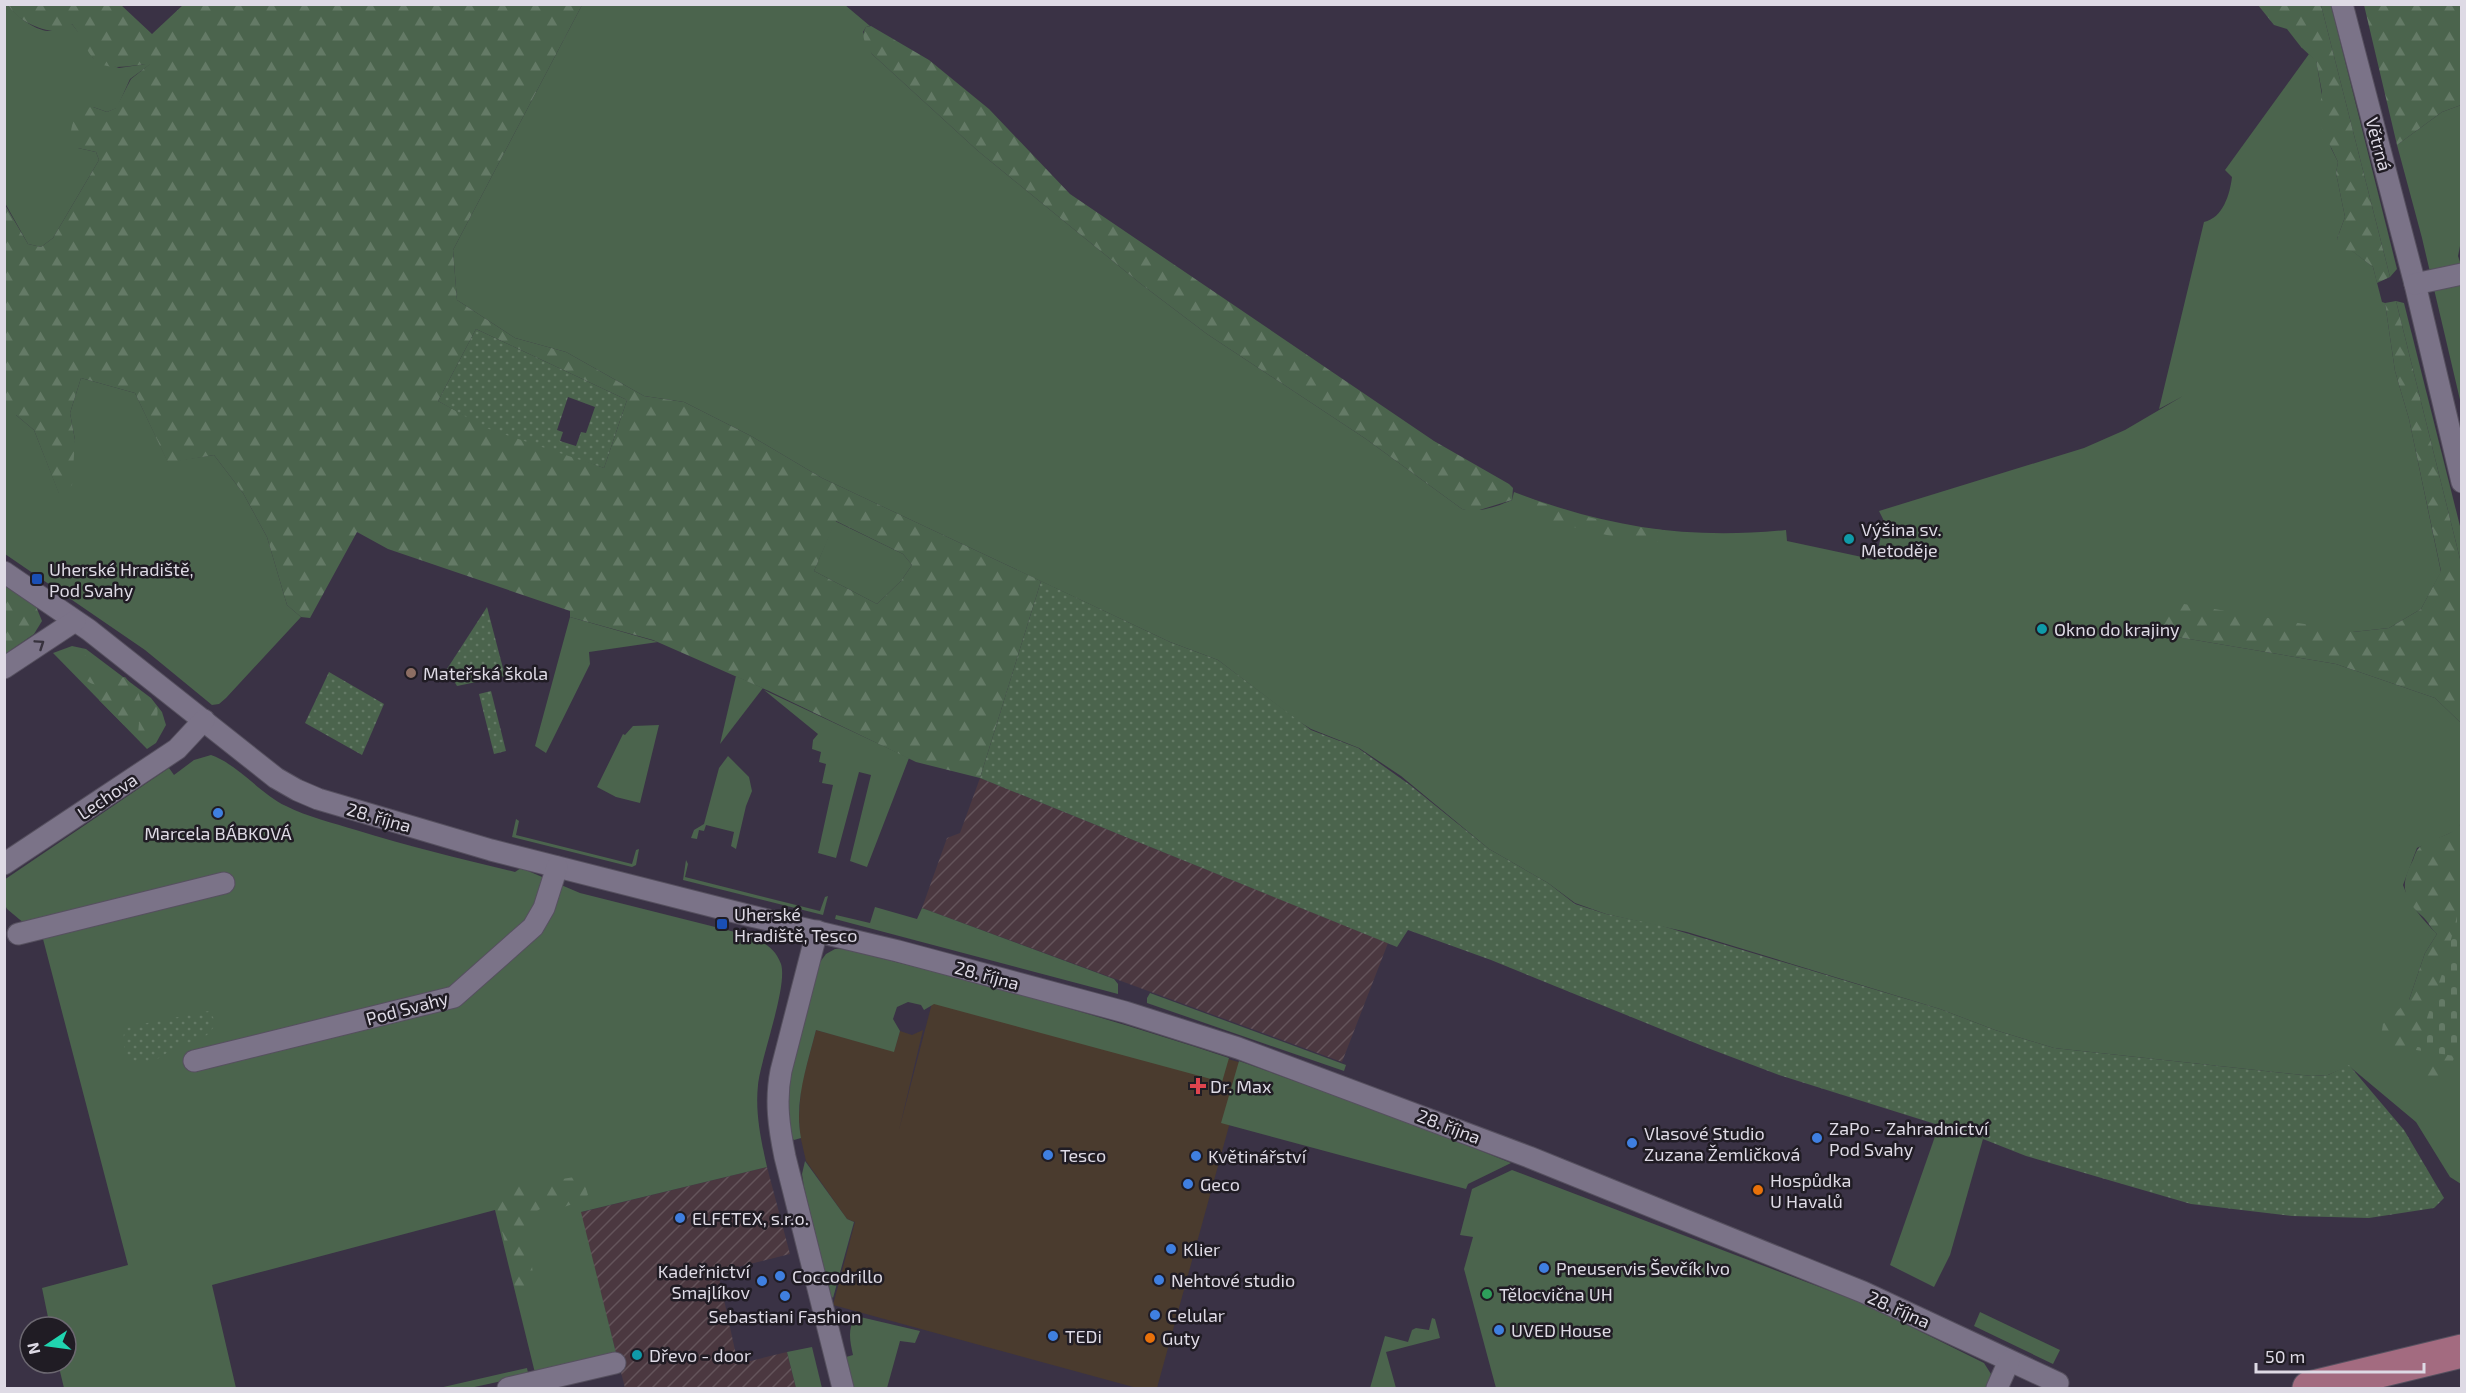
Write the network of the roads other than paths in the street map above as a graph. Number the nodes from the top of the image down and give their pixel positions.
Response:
1 (2342, 4) edge
2 (2462, 274) edge
3 (2415, 284) junction
4 (2462, 482) edge
5 (4, 572) edge
6 (75, 621) junction
7 (4, 668) edge
8 (204, 720) junction
9 (4, 864) edge
10 (557, 867) junction
11 (224, 883) dead end
12 (817, 932) junction
13 (18, 934) dead end
14 (194, 1061) dead end
15 (2462, 1351) edge
16 (2009, 1361) junction
17 (615, 1363) dead end
18 (2058, 1383) dead end
19 (508, 1389) edge
20 (843, 1389) edge
21 (1997, 1389) edge
22 (2309, 1389) edge

1 - 3 street, Větrná
2 - 3 street
3 - 4 street, Větrná
5 - 6 street, 28. října
7 -> 6 street
6 - 8 street, 28. října
8 - 9 street, Lechova
8 - 10 street, 28. října
10 - 12 street, 28. října
10 - 14 street, Pod Svahy
11 - 13 street
12 - 16 street, 28. října
12 - 20 street
15 - 22 main road
16 - 18 street, 28. října
16 - 21 street
17 - 19 street

